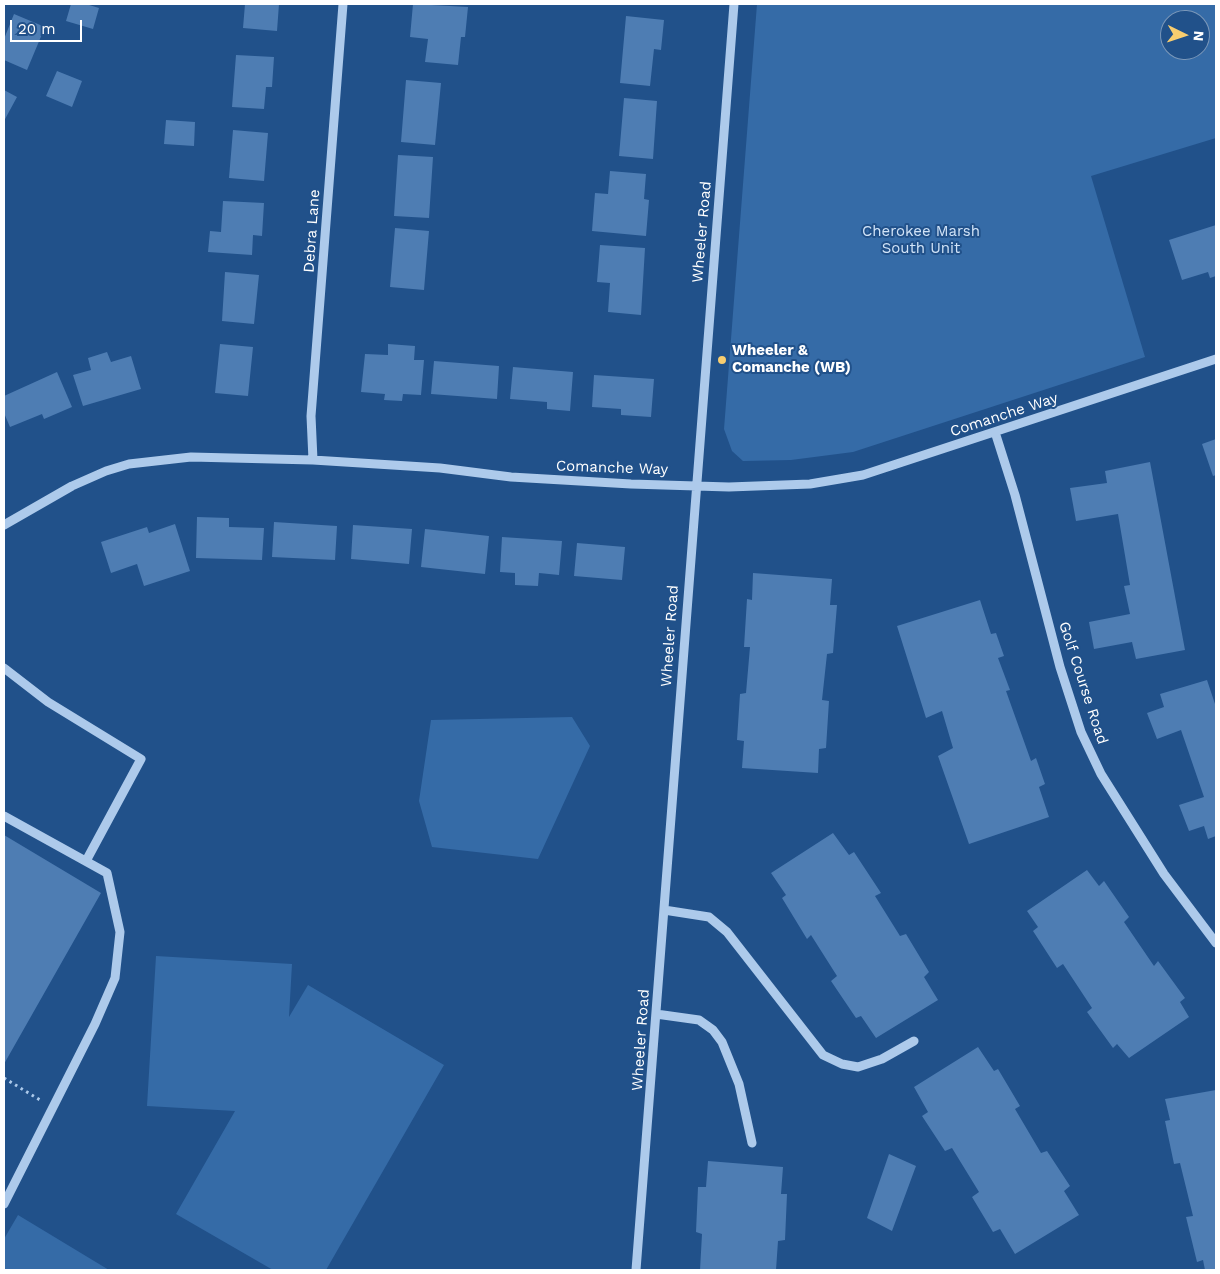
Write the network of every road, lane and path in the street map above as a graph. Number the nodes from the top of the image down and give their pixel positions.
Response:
1 (343, 4) edge
2 (734, 4) edge
3 (1216, 359) edge
4 (995, 432) junction
5 (313, 460) junction
6 (695, 485) junction
7 (4, 526) edge
8 (4, 668) edge
9 (4, 816) edge
10 (86, 861) junction
11 (664, 910) junction
12 (1216, 943) edge
13 (656, 1014) junction
14 (914, 1041) dead end
15 (4, 1078) edge
16 (53, 1108) junction
17 (752, 1143) dead end
18 (4, 1204) edge
19 (636, 1270) edge

1 - 5 street, Debra Lane
2 - 6 street, Wheeler Road
3 - 4 street, Comanche Way
4 - 6 street, Comanche Way
4 - 12 street, Golf Course Road
5 - 6 street, Comanche Way
5 - 7 street, Comanche Way
6 - 11 street, Wheeler Road
8 - 10 street
9 - 10 street
10 - 16 street
11 - 13 street, Wheeler Road
11 - 14 street
13 - 17 street
13 - 19 street, Wheeler Road
15 - 16 path
16 - 18 street

